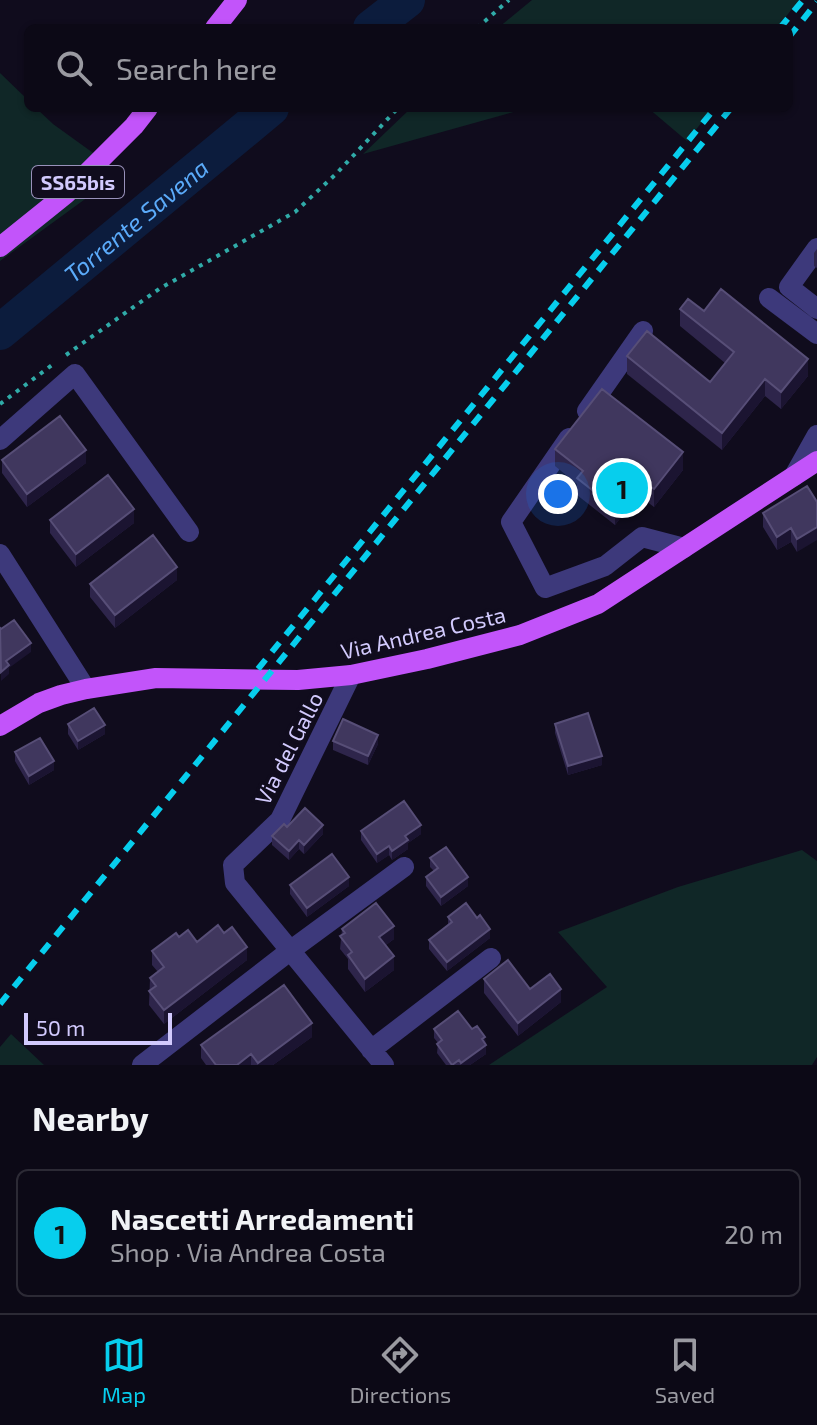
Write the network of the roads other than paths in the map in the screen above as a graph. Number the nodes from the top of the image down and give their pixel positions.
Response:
1 (237, 0) edge
2 (218, 24) edge
3 (145, 112) edge
4 (0, 247) edge
5 (817, 248) edge
6 (769, 298) dead end
7 (817, 309) edge
8 (643, 331) edge
9 (817, 334) edge
10 (817, 435) edge
11 (0, 440) edge
12 (817, 461) edge
13 (794, 476) junction
14 (189, 532) dead end
15 (684, 548) junction
16 (0, 554) edge
17 (351, 675) junction
18 (86, 689) junction
19 (0, 726) edge
20 (404, 867) dead end
21 (291, 950) junction
22 (491, 958) dead end
23 (378, 1058) edge
24 (142, 1065) edge

1 - 2 main road
3 - 4 main road, SS65bis
5 - 7 street
6 - 9 street
8 - 15 street
10 - 13 street
11 - 14 street
12 - 13 main road, Via Andrea Costa
13 - 15 main road, Via Andrea Costa
15 - 17 main road, Via Andrea Costa
16 - 18 street
17 - 18 main road, Via Andrea Costa
17 - 21 street, Via del Gallo
18 - 19 main road, Via Andrea Costa
20 - 21 street
21 - 23 street, Via del Gallo
21 - 24 street
22 - 23 street, Via del Gallo

